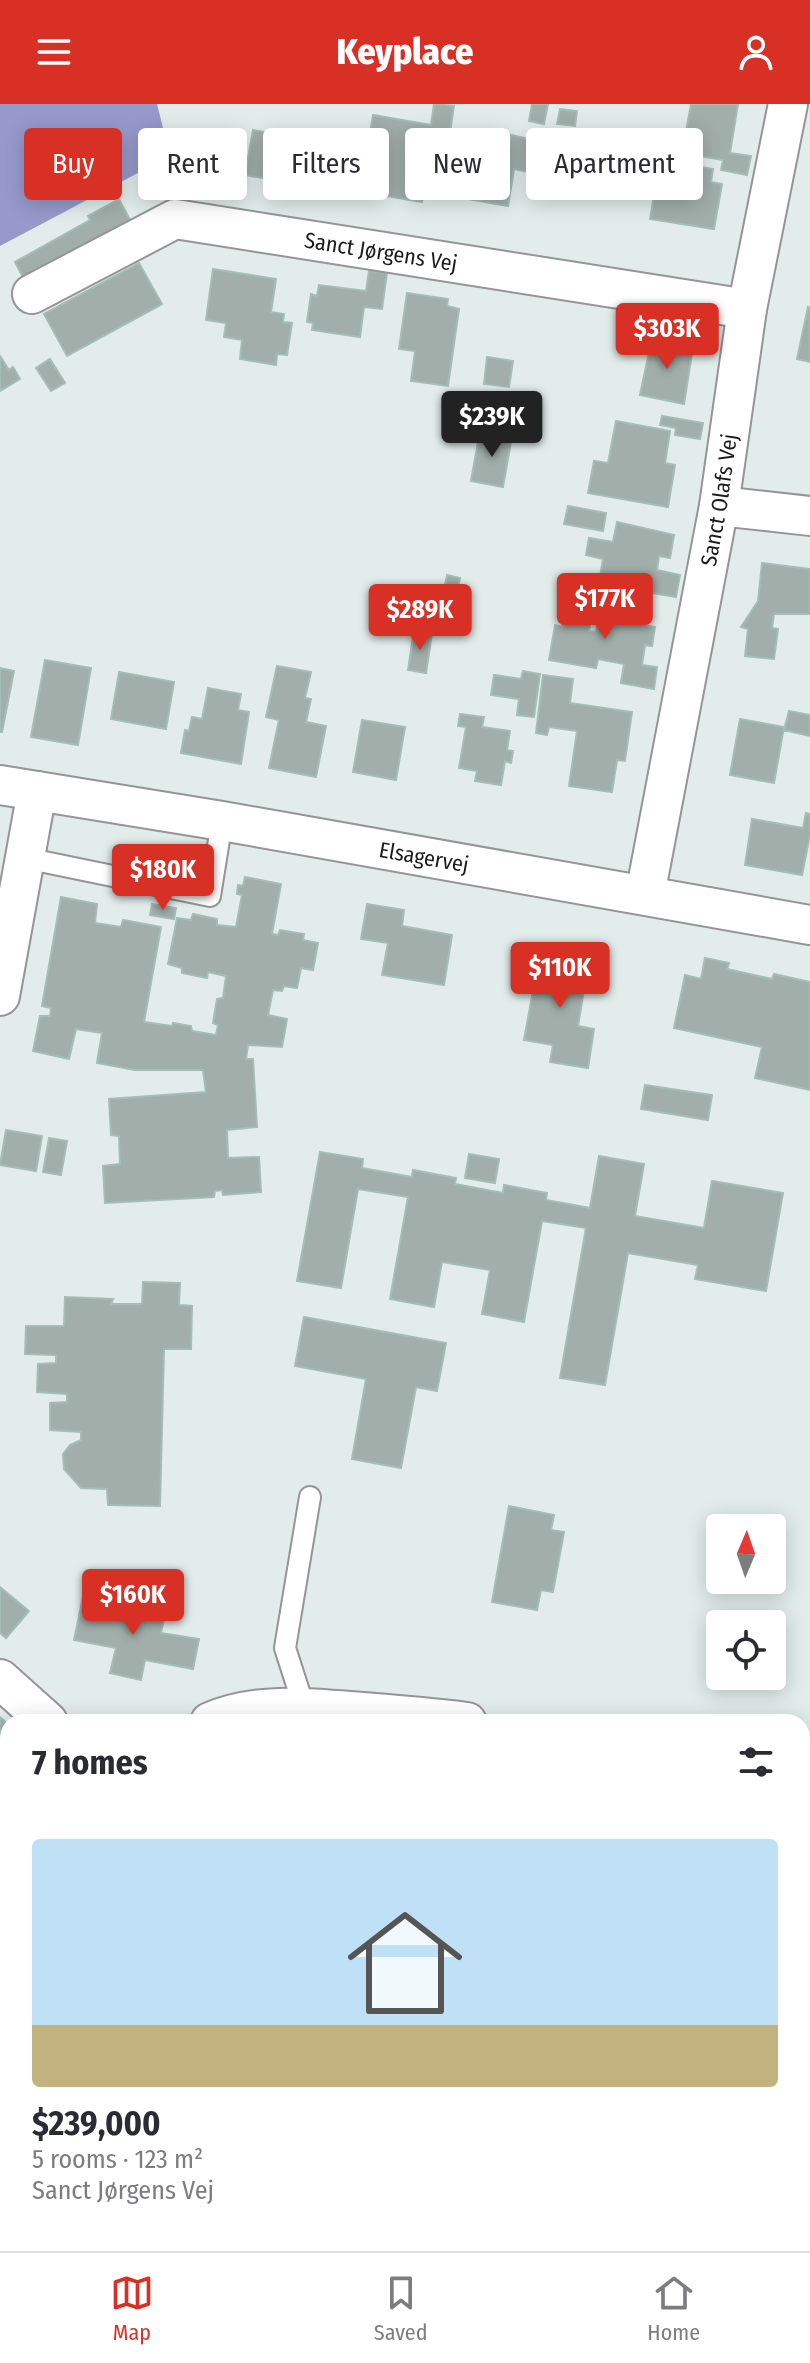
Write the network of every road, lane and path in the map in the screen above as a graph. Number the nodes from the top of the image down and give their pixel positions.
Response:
1 (788, 104) edge
2 (32, 294) dead end
3 (747, 309) junction
4 (719, 506) junction
5 (810, 516) edge
6 (0, 785) edge
7 (37, 791) junction
8 (222, 821) junction
9 (25, 858) junction
10 (645, 895) junction
11 (810, 925) edge
12 (0, 996) edge
13 (310, 1497) dead end
14 (0, 1679) edge
15 (304, 1707) junction
16 (39, 1714) edge
17 (235, 1714) edge
18 (392, 1714) edge

1 - 3 street, Sanct Olafs Vej
2 - 3 street, Sanct Jørgens Vej
3 - 4 street, Sanct Olafs Vej
4 - 5 street
4 - 10 street, Sanct Olafs Vej
6 - 7 street, Elsagervej
7 - 8 street, Elsagervej
7 - 9 street
8 - 9 lane
8 - 10 street, Elsagervej
9 - 12 street
10 - 11 street, Elsagervej
13 - 15 lane
14 - 16 street
15 - 17 street
15 - 18 street

